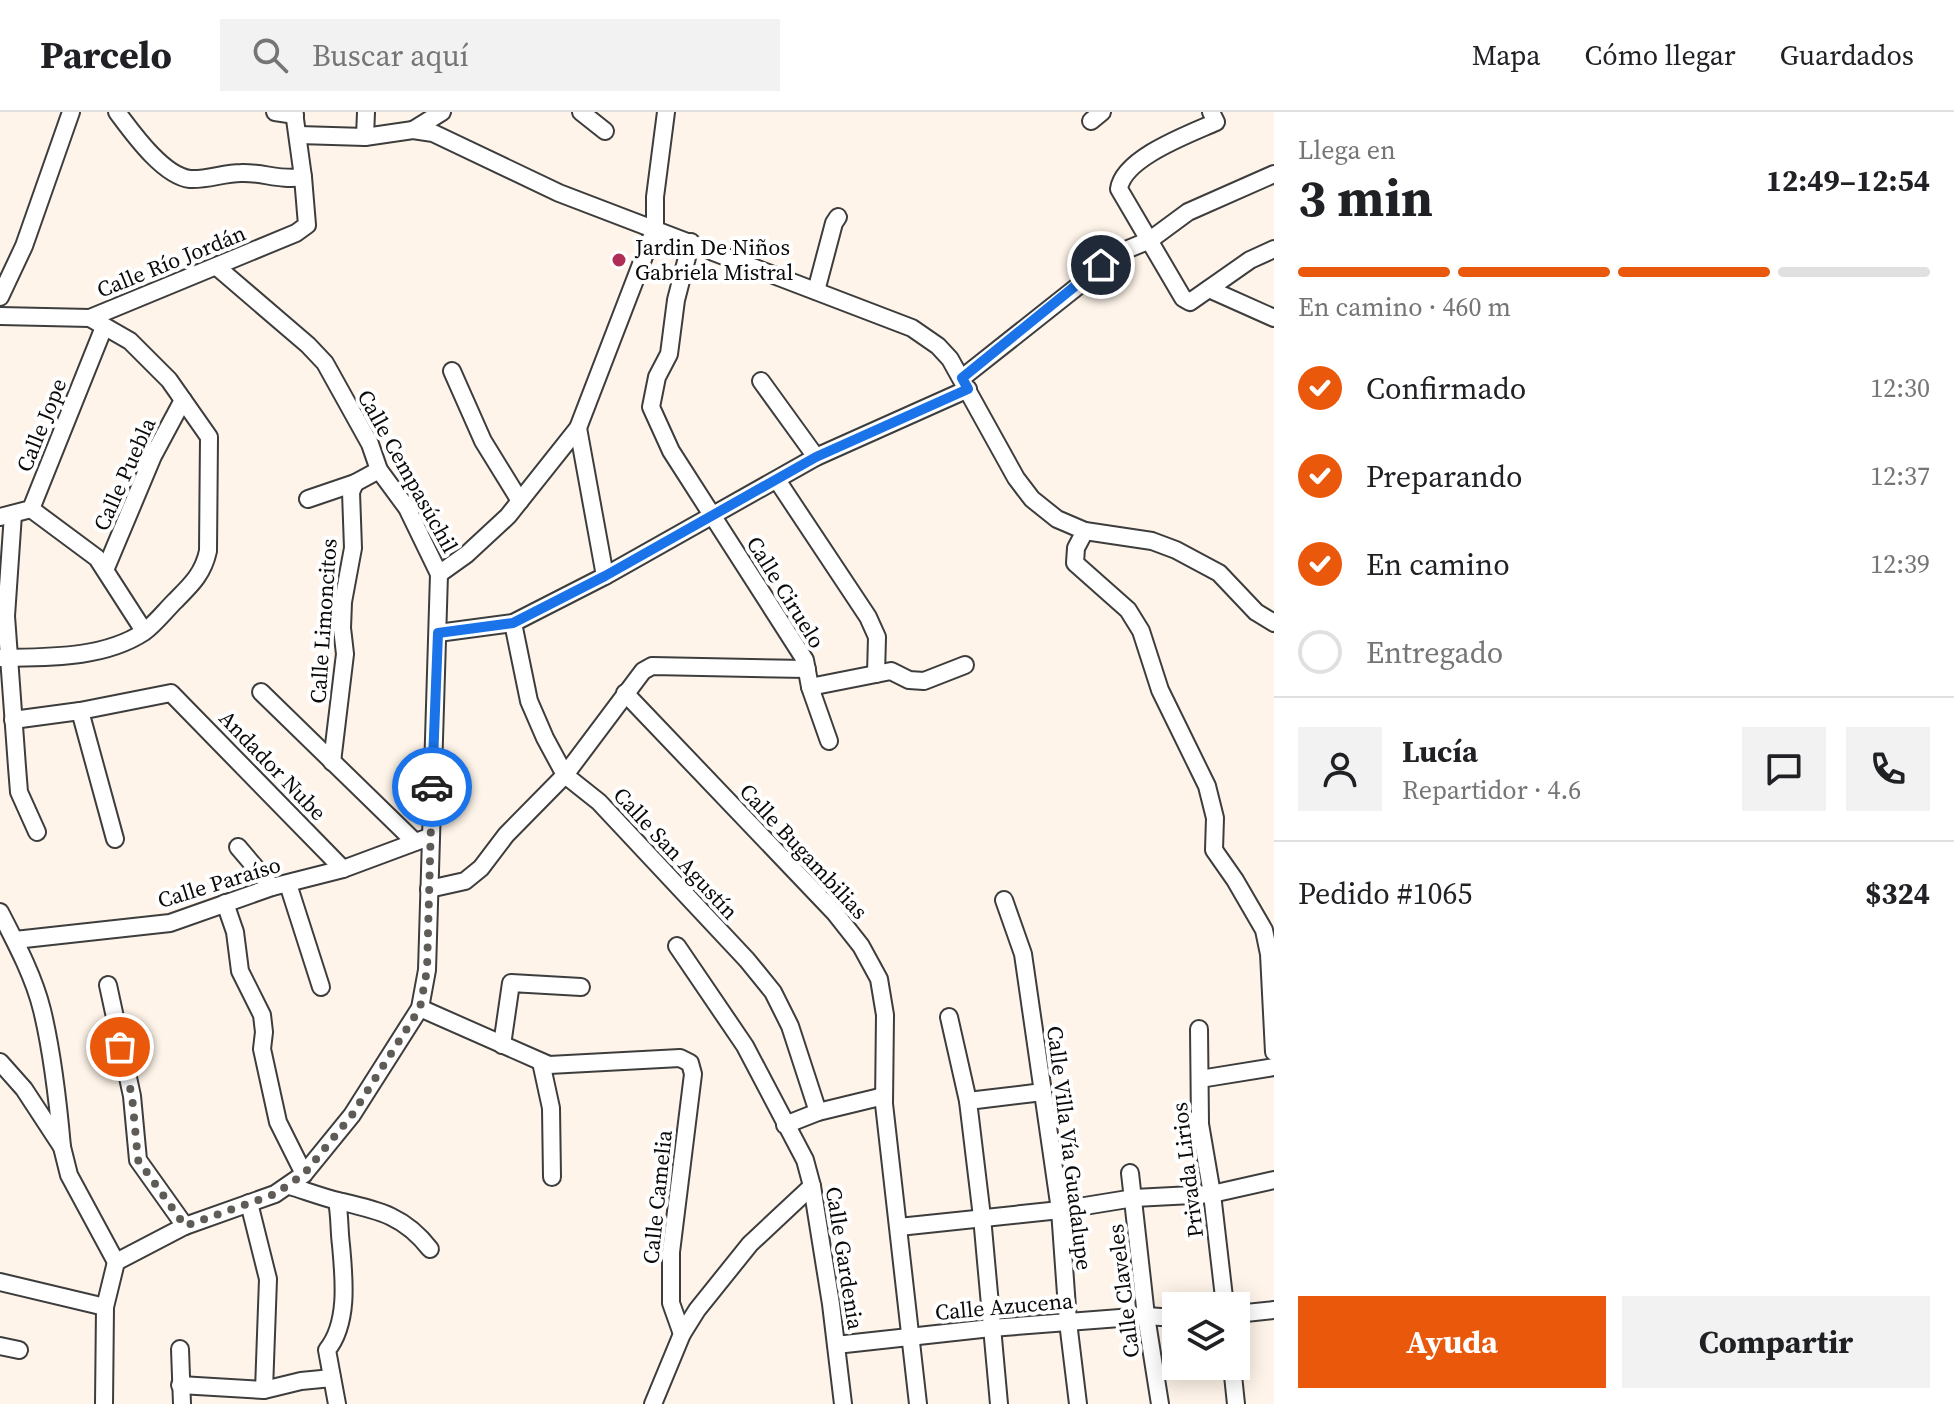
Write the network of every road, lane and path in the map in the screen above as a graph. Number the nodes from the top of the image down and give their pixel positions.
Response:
1 (71, 112) edge
2 (117, 112) edge
3 (275, 112) edge
4 (366, 112) edge
5 (442, 112) edge
6 (581, 112) edge
7 (666, 112) edge
8 (1211, 112) edge
9 (294, 113) edge
10 (413, 130) junction
11 (605, 131) dead end
12 (299, 135) junction
13 (365, 137) junction
14 (1274, 174) edge
15 (303, 177) junction
16 (838, 217) dead end
17 (655, 228) junction
18 (1150, 240) junction
19 (691, 242) junction
20 (1274, 249) edge
21 (217, 267) junction
22 (1209, 289) junction
23 (816, 291) junction
24 (0, 297) edge
25 (0, 316) edge
26 (1274, 318) edge
27 (97, 322) junction
28 (452, 371) dead end
29 (761, 381) dead end
30 (965, 384) junction
31 (183, 400) junction
32 (578, 428) junction
33 (816, 457) junction
34 (379, 470) junction
35 (777, 480) junction
36 (355, 483) junction
37 (308, 499) dead end
38 (520, 501) junction
39 (31, 509) junction
40 (7, 515) edge
41 (711, 515) junction
42 (1085, 531) junction
43 (106, 568) junction
44 (439, 574) junction
45 (605, 576) junction
46 (513, 623) junction
47 (1274, 623) edge
48 (144, 631) junction
49 (438, 633) junction
50 (4, 658) edge
51 (965, 665) dead end
52 (807, 669) junction
53 (876, 674) junction
54 (810, 687) junction
55 (261, 692) dead end
56 (625, 693) junction
57 (80, 711) junction
58 (13, 720) junction
59 (829, 741) dead end
60 (332, 762) junction
61 (565, 775) junction
62 (37, 832) dead end
63 (115, 839) dead end
64 (422, 840) junction
65 (238, 847) dead end
66 (343, 869) junction
67 (280, 886) junction
68 (429, 889) junction
69 (1004, 900) dead end
70 (225, 903) junction
71 (0, 912) edge
72 (15, 940) junction
73 (677, 946) dead end
74 (108, 985) dead end
75 (321, 987) dead end
76 (581, 987) dead end
77 (420, 1008) junction
78 (949, 1017) dead end
79 (1199, 1029) dead end
80 (502, 1045) junction
81 (1274, 1052) edge
82 (0, 1062) edge
83 (541, 1062) junction
84 (1274, 1067) edge
85 (1200, 1079) junction
86 (1043, 1092) junction
87 (884, 1096) junction
88 (968, 1101) junction
89 (818, 1112) junction
90 (785, 1125) junction
91 (62, 1147) junction
92 (1130, 1173) dead end
93 (304, 1174) junction
94 (552, 1177) dead end
95 (1274, 1180) edge
96 (290, 1186) junction
97 (812, 1186) junction
98 (1212, 1194) junction
99 (1134, 1198) junction
100 (337, 1201) junction
101 (249, 1203) junction
102 (1060, 1210) junction
103 (982, 1217) junction
104 (185, 1226) junction
105 (899, 1227) junction
106 (430, 1249) dead end
107 (116, 1262) junction
108 (0, 1282) edge
109 (1223, 1292) edge
110 (105, 1307) junction
111 (1274, 1310) edge
112 (1250, 1313) edge
113 (1146, 1316) junction
114 (1162, 1317) edge
115 (1068, 1322) junction
116 (991, 1328) junction
117 (682, 1334) junction
118 (911, 1337) junction
119 (836, 1345) junction
120 (0, 1346) edge
121 (180, 1349) dead end
122 (19, 1350) dead end
123 (332, 1378) junction
124 (1233, 1380) edge
125 (180, 1385) junction
126 (264, 1390) junction
127 (104, 1404) edge
128 (182, 1404) edge
129 (337, 1404) edge
130 (653, 1404) edge
131 (843, 1404) edge
132 (918, 1404) edge
133 (999, 1404) edge
134 (1078, 1404) edge
135 (1160, 1404) edge
136 (1236, 1404) edge

1 - 24 street
2 - 15 street
3 - 9 street
4 - 13 street
5 - 10 street
6 - 11 street
7 - 17 street
8 - 18 street
9 - 12 street
10 - 13 street
10 - 17 street
12 - 13 street
12 - 15 street
14 - 18 street
15 - 21 street, Calle Río Jordán
16 - 23 street
17 - 19 street
17 - 32 street
18 - 22 street
18 - 30 street
19 - 23 street
19 - 41 street, Calle Ciruelo
20 - 22 street
21 - 27 street, Calle Río Jordán
21 - 34 street, Calle Cempasúchil
22 - 26 street
23 - 30 street
25 - 27 street, Calle Río Jordán
27 - 31 street
27 - 39 street, Calle Jope
28 - 38 street
29 - 33 street
30 - 33 street
30 - 42 street
31 - 43 street, Calle Puebla
31 - 48 street
32 - 38 street
32 - 45 street
33 - 35 street
34 - 36 street
34 - 44 street, Calle Cempasúchil
35 - 41 street
35 - 53 street
36 - 37 street
36 - 60 street, Calle Limoncitos
38 - 44 street
39 - 40 street
39 - 43 street, Calle Puebla
40 - 50 street
41 - 45 street
41 - 52 street, Calle Ciruelo
42 - 47 street
42 - 81 street
43 - 48 street, Calle Puebla
44 - 49 street, Calle Cempasúchil
45 - 46 street
46 - 49 street
46 - 61 street, Calle San Agustín
48 - 50 street
49 - 64 street, Calle Cempasúchil
50 - 58 street
51 - 53 street
52 - 54 street, Calle Ciruelo
52 - 56 street
53 - 54 street
54 - 59 street, Calle Ciruelo
55 - 60 street
56 - 61 street
56 - 87 street, Calle Bugambilias
57 - 58 street
57 - 63 street
57 - 66 street, Andador Nube
58 - 62 street
60 - 64 street
61 - 68 street
61 - 89 street, Calle San Agustín
64 - 66 street, Calle Paraíso
64 - 68 street, Calle Cempasúchil
65 - 67 street
66 - 67 street, Calle Paraíso
67 - 70 street, Calle Paraíso
67 - 75 street
68 - 77 street, Calle Cempasúchil
69 - 86 street, Calle Villa Vía Guadalupe
70 - 72 street, Calle Paraíso
70 - 93 street
71 - 72 street
72 - 91 street
73 - 90 street, Calle Gardenia
74 - 104 street
76 - 80 street
77 - 80 street
77 - 93 street, Calle Cempasúchil
78 - 88 street
79 - 85 street, Privada Lirios
80 - 83 street
82 - 91 street
83 - 94 street
83 - 117 street, Calle Camelia
84 - 85 street
85 - 98 street, Privada Lirios
86 - 88 street
86 - 102 street, Calle Villa Vía Guadalupe
87 - 89 street
87 - 105 street, Calle Bugambilias
88 - 103 street
89 - 90 street
90 - 97 street, Calle Gardenia
91 - 107 street
92 - 99 street, Calle Claveles
93 - 96 street, Calle Cempasúchil
95 - 98 street
96 - 100 street
96 - 101 street, Calle Cempasúchil
97 - 117 street
97 - 119 street, Calle Gardenia
98 - 99 street
98 - 109 street, Privada Lirios
99 - 102 street
99 - 113 street, Calle Claveles
100 - 106 street
100 - 123 street
101 - 104 street, Calle Cempasúchil
101 - 126 street
102 - 103 street
102 - 115 street, Calle Villa Vía Guadalupe
103 - 105 street
103 - 116 street
104 - 107 street, Calle Cempasúchil
105 - 118 street, Calle Bugambilias
107 - 110 street
108 - 110 street
110 - 127 street
111 - 112 street
113 - 114 street, Calle Azucena
113 - 115 street, Calle Azucena
113 - 135 street, Calle Claveles
115 - 116 street, Calle Azucena
115 - 134 street, Calle Villa Vía Guadalupe
116 - 118 street, Calle Azucena
116 - 133 street
117 - 130 street
118 - 119 street, Calle Azucena
118 - 132 street, Calle Bugambilias
119 - 131 street, Calle Gardenia
120 - 122 street
121 - 125 street
123 - 126 street
123 - 129 street
124 - 136 street
125 - 126 street
125 - 128 street

